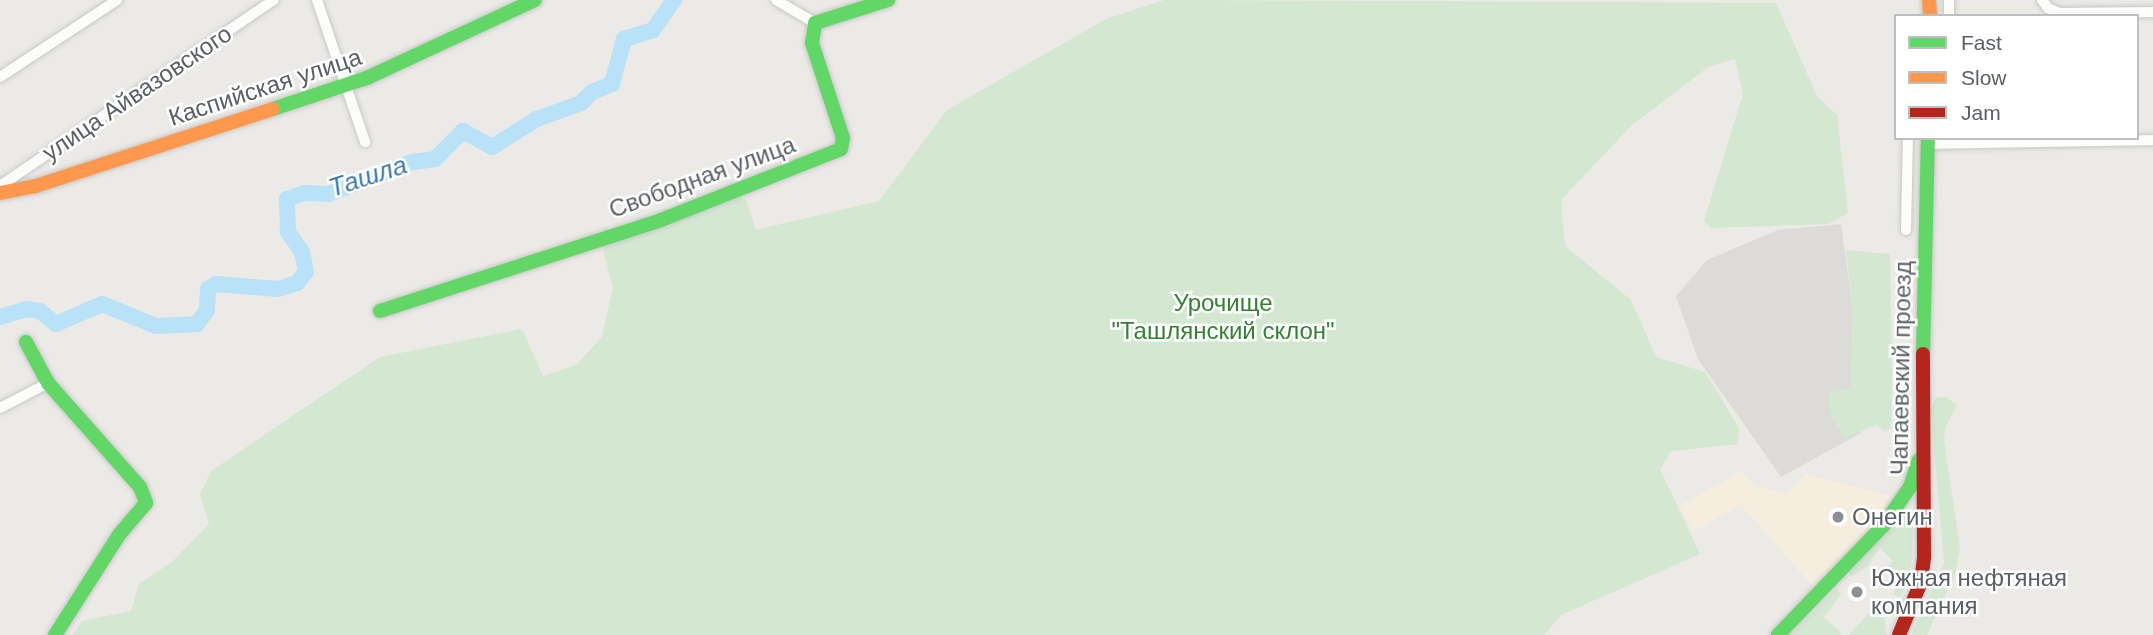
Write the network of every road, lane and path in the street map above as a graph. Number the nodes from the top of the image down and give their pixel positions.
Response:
1 (117, 0) edge
2 (274, 0) edge
3 (317, 0) edge
4 (535, 0) edge
5 (776, 0) edge
6 (888, 0) edge
7 (2042, 0) edge
8 (2153, 12) edge
9 (815, 23) junction
10 (0, 77) edge
11 (348, 84) junction
12 (1908, 140) edge
13 (2044, 140) edge
14 (1935, 141) edge
15 (365, 142) dead end
16 (0, 186) edge
17 (0, 193) edge
18 (1906, 230) dead end
19 (380, 310) dead end
20 (26, 342) dead end
21 (48, 383) junction
22 (0, 408) edge
23 (1921, 452) junction
24 (1805, 609) junction
25 (55, 635) edge
26 (1778, 635) edge
27 (1787, 635) edge
28 (1899, 635) edge

1 - 10 street
2 - 16 street, улица Айвазовского
3 - 11 street
4 - 11 street, Каспийская улица
5 - 9 street
6 - 9 street
7 - 8 street
9 - 19 street, Свободная улица
11 - 15 street
11 - 17 street, Каспийская улица
12 - 18 street
13 - 14 street
14 - 23 street, Чапаевский проезд
20 - 21 street
21 - 22 street
21 - 25 street
23 - 24 street
23 - 28 street, Чапаевский проезд
24 - 26 street
24 - 27 street

